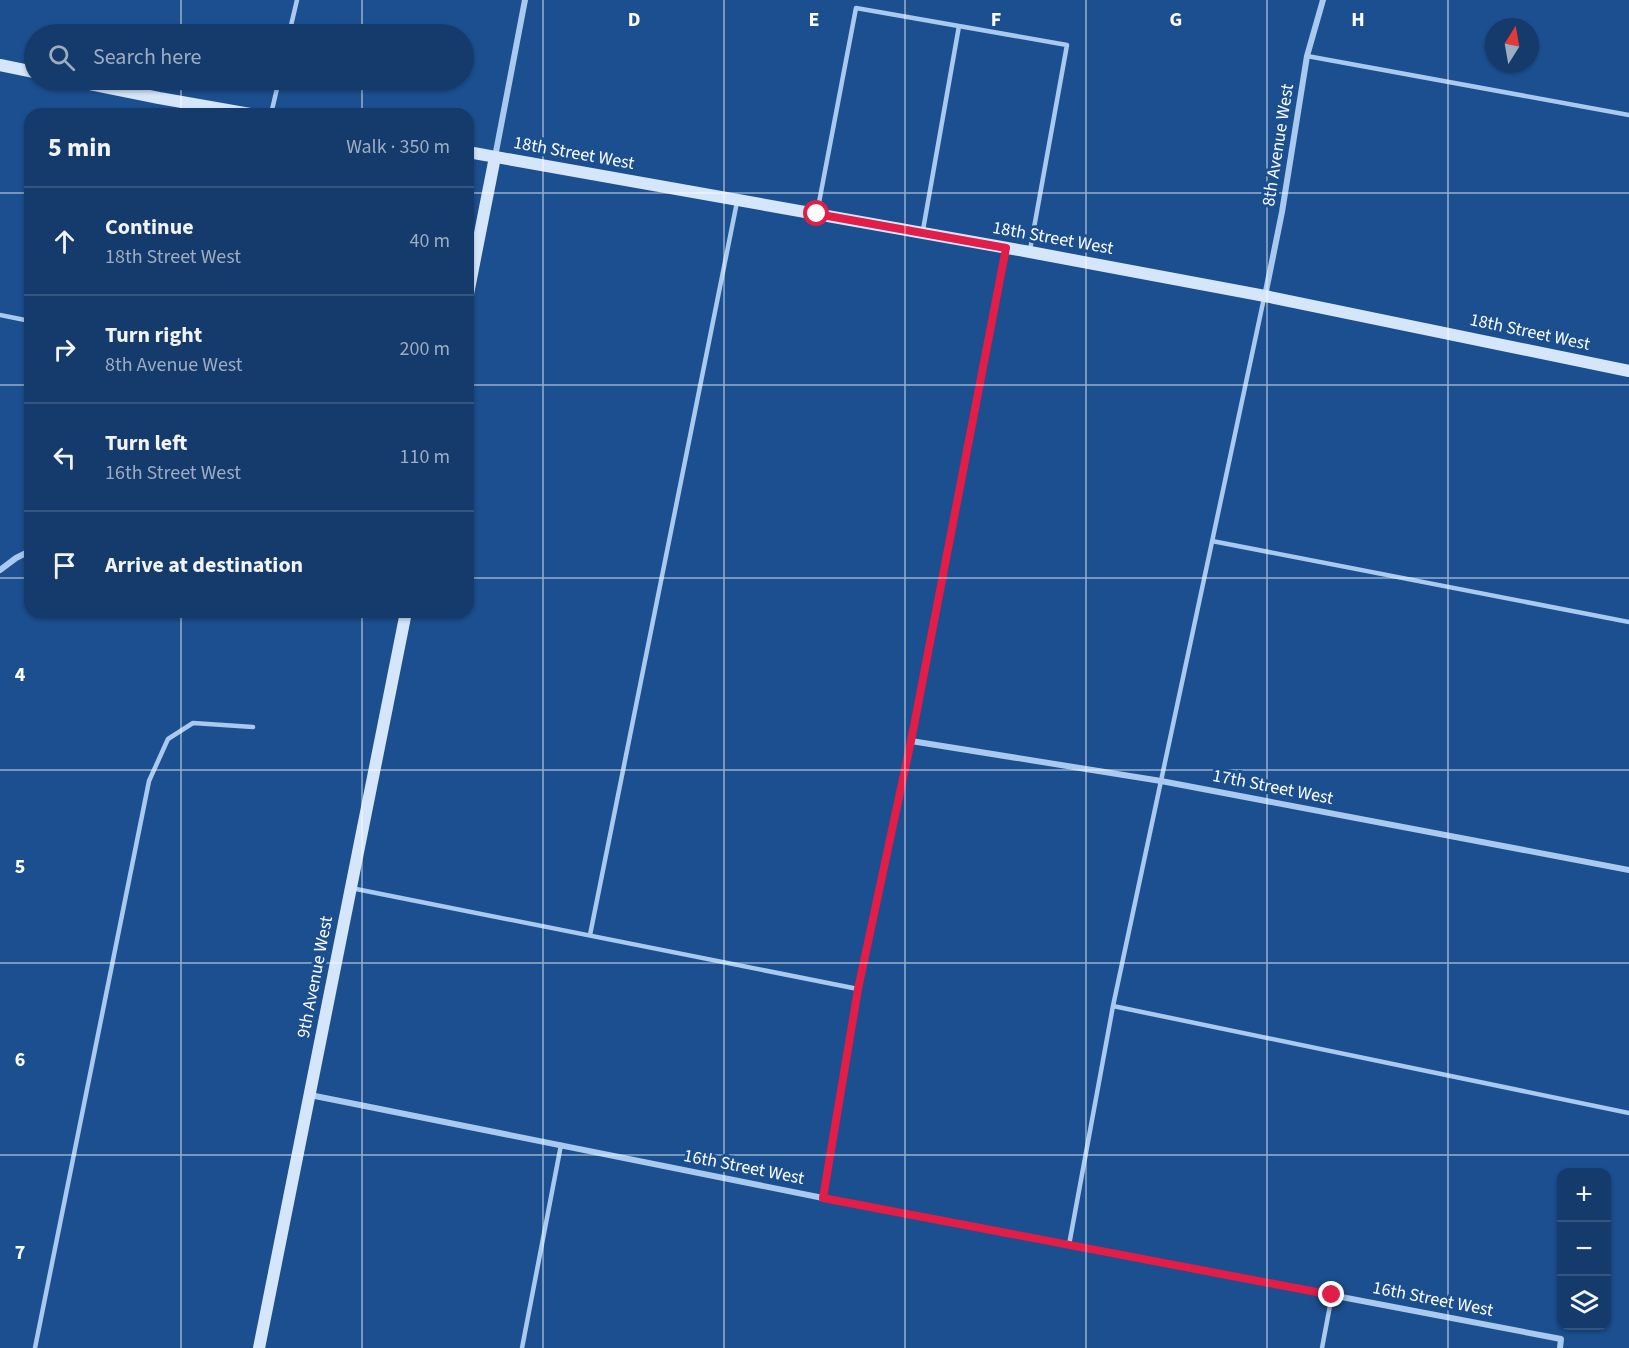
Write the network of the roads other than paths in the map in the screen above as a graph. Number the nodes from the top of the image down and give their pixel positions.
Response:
1 (297, 0) edge
2 (525, 0) edge
3 (1323, 0) edge
4 (291, 24) edge
5 (959, 26) junction
6 (1307, 56) junction
7 (0, 65) edge
8 (24, 70) edge
9 (119, 90) edge
10 (277, 90) edge
11 (216, 108) edge
12 (272, 108) edge
13 (1629, 115) edge
14 (474, 154) edge
15 (495, 157) junction
16 (737, 200) junction
17 (817, 214) junction
18 (922, 233) junction
19 (1006, 248) junction
20 (1030, 252) junction
21 (474, 264) edge
22 (1264, 296) junction
23 (0, 315) edge
24 (24, 320) edge
25 (1629, 371) edge
26 (1212, 541) junction
27 (24, 554) edge
28 (0, 570) edge
29 (405, 618) edge
30 (1629, 622) edge
31 (253, 727) dead end
32 (911, 741) junction
33 (1161, 781) junction
34 (1629, 870) edge
35 (351, 888) junction
36 (590, 935) junction
37 (858, 989) junction
38 (1113, 1006) junction
39 (310, 1095) junction
40 (1629, 1113) edge
41 (561, 1145) junction
42 (823, 1198) junction
43 (1069, 1245) junction
44 (1332, 1295) junction
45 (35, 1348) edge
46 (259, 1348) edge
47 (522, 1348) edge
48 (1322, 1348) edge
49 (1560, 1348) edge

1 - 4 lane
2 - 15 street
3 - 6 street, 8th Avenue West
5 - 17 lane
5 - 18 lane
5 - 20 lane
6 - 13 lane
6 - 22 street, 8th Avenue West
7 - 8 street
9 - 11 street
10 - 12 lane
14 - 15 street, 18th Street West
15 - 16 street, 18th Street West
15 - 21 street
16 - 17 street, 18th Street West
16 - 36 lane
17 - 18 street, 18th Street West
18 - 19 street, 18th Street West
19 - 20 street, 18th Street West
19 - 32 street
20 - 22 street, 18th Street West
22 - 25 street, 18th Street West
22 - 26 lane
23 - 24 lane
26 - 30 lane
26 - 33 lane
27 - 28 street
29 - 35 street, 9th Avenue West
31 - 45 lane
32 - 33 street, 17th Street West
32 - 37 street
33 - 34 street, 17th Street West
33 - 38 lane
35 - 36 lane
35 - 39 street, 9th Avenue West
36 - 37 lane
37 - 42 street
38 - 40 lane
38 - 43 lane
39 - 41 street, 16th Street West
39 - 46 street, 9th Avenue West
41 - 42 street, 16th Street West
41 - 47 lane
42 - 43 street, 16th Street West
43 - 44 street, 16th Street West
44 - 48 lane
44 - 49 street, 16th Street West

